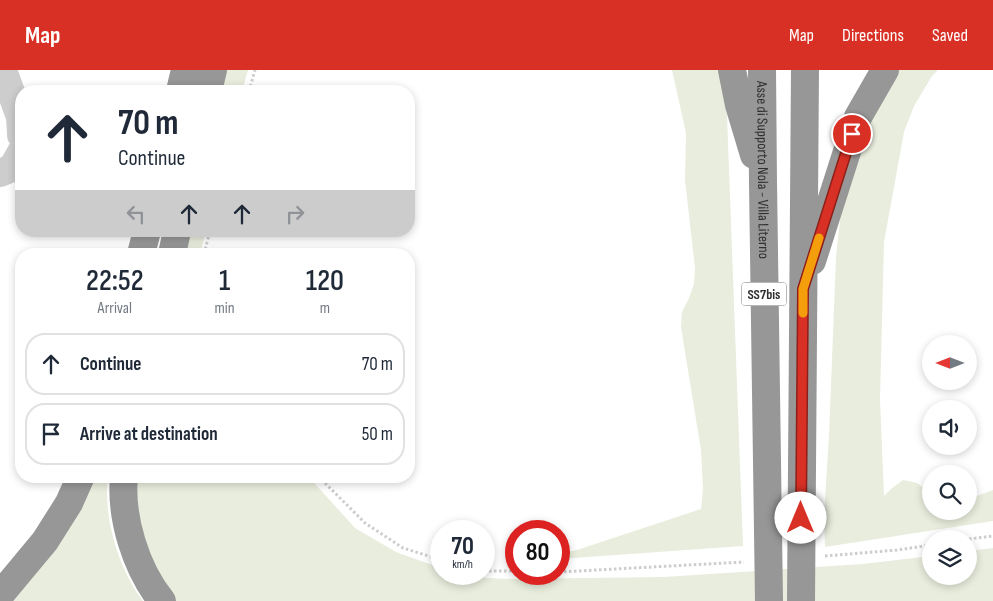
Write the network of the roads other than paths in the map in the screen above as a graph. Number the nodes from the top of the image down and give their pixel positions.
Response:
1 (3, 70) edge
2 (185, 70) edge
3 (213, 70) edge
4 (732, 70) edge
5 (762, 70) edge
6 (805, 70) edge
7 (885, 70) edge
8 (181, 85) edge
9 (209, 85) edge
10 (15, 104) edge
11 (15, 163) edge
12 (0, 173) edge
13 (762, 182) junction
14 (803, 289) junction
15 (78, 483) edge
16 (124, 483) edge
17 (0, 595) edge
18 (162, 601) edge
19 (768, 601) edge
20 (801, 601) edge

1 - 10 lane
2 - 8 highway
3 - 9 highway
4 - 13 highway
5 - 13 highway, Asse di Supporto Nola - Villa Literno / SS7bis
6 - 14 highway, SS7bis
7 - 14 highway
11 - 12 lane
13 - 19 highway, Asse di Supporto Nola - Villa Literno / SS7bis
14 - 20 highway, SS7bis
15 - 17 highway
16 - 18 highway

